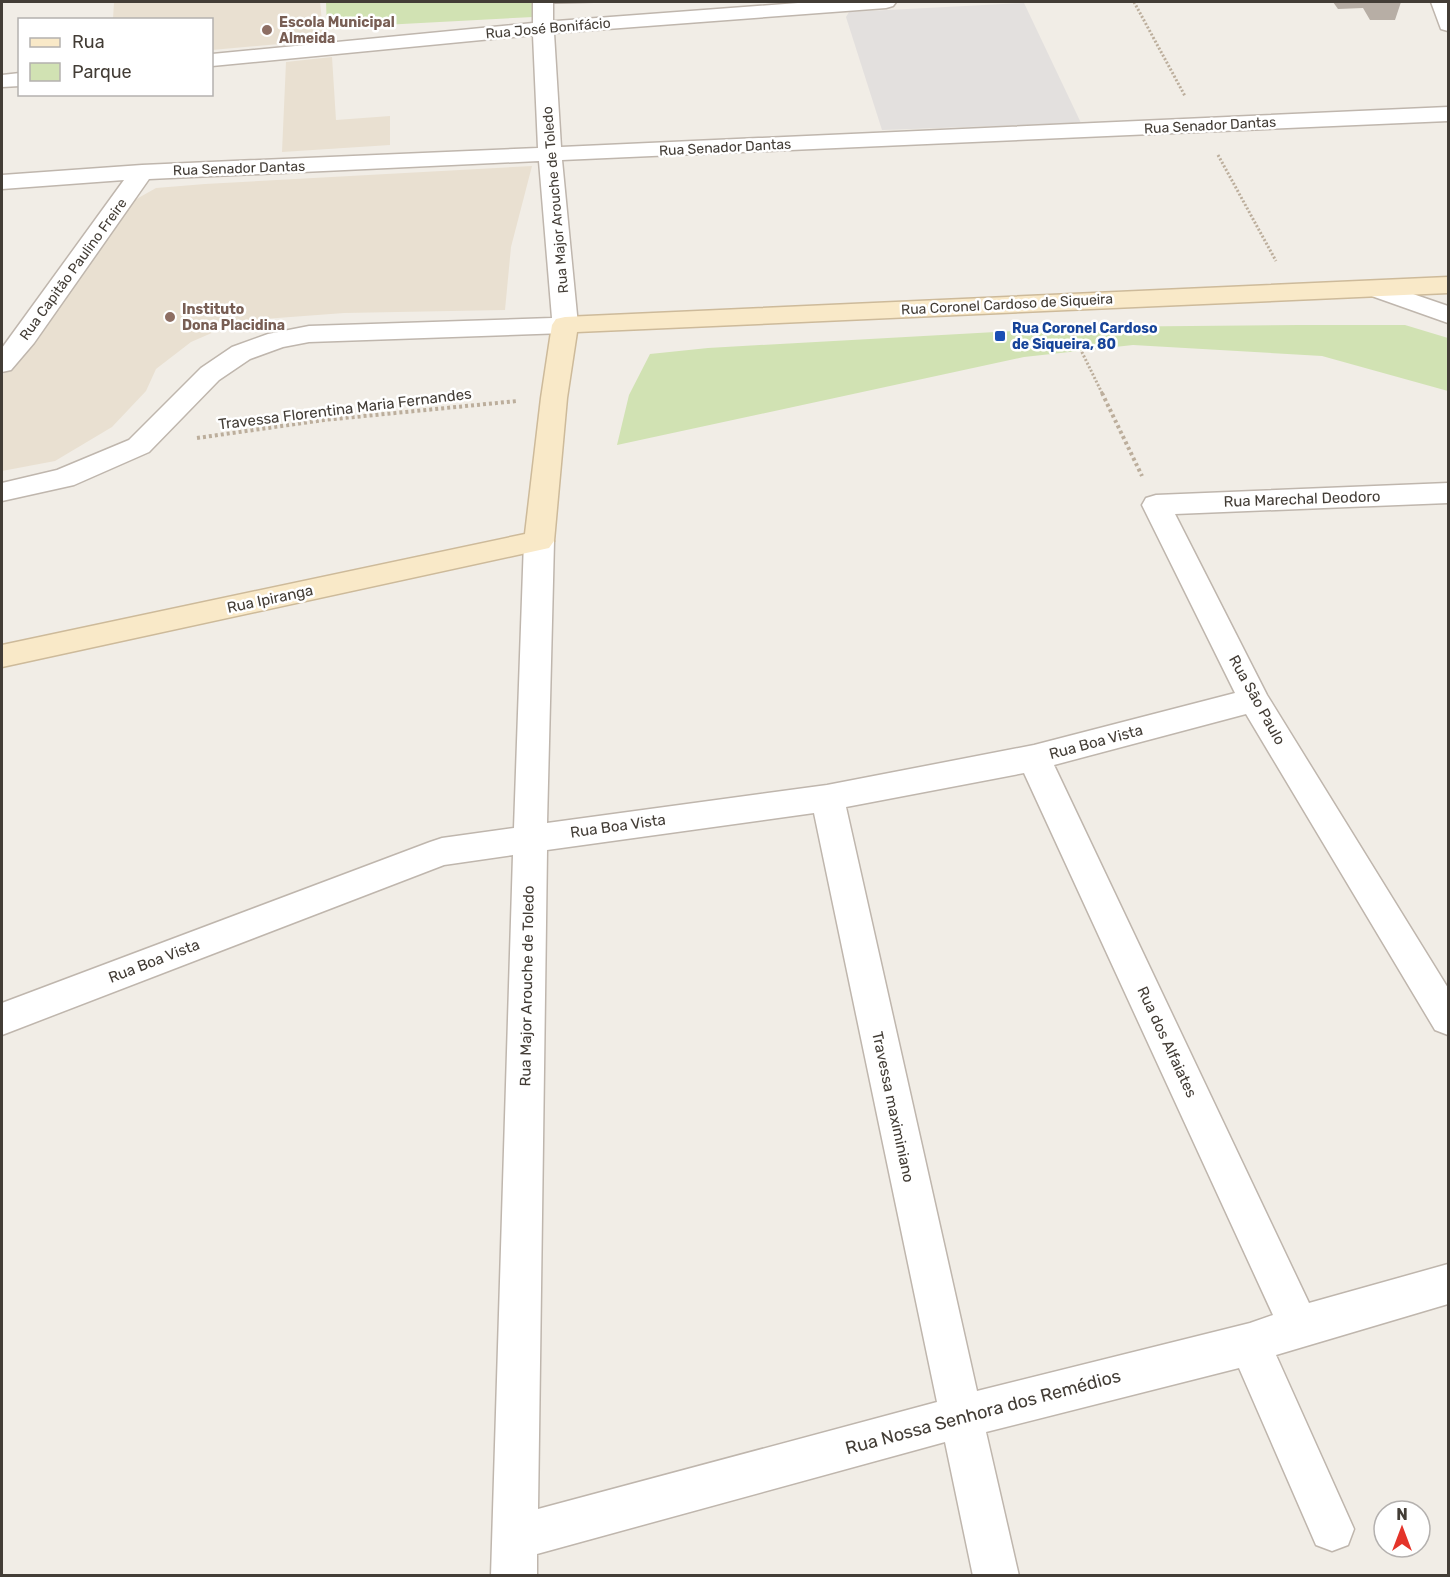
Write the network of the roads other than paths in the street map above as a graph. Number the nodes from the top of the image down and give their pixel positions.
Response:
1 (543, 2) edge
2 (886, 2) edge
3 (543, 28) junction
4 (213, 60) edge
5 (18, 79) edge
6 (2, 81) edge
7 (1449, 114) edge
8 (550, 155) junction
9 (142, 172) junction
10 (2, 182) edge
11 (1449, 285) edge
12 (1375, 289) junction
13 (1449, 315) edge
14 (664, 321) junction
15 (566, 326) junction
16 (2, 364) edge
17 (554, 398) junction
18 (4, 492) edge
19 (1449, 494) edge
20 (1156, 504) joint
21 (539, 541) junction
22 (2, 656) edge
23 (1254, 700) junction
24 (1034, 758) junction
25 (826, 798) junction
26 (530, 839) junction
27 (2, 1019) edge
28 (1449, 1019) edge
29 (1449, 1284) edge
30 (1299, 1326) junction
31 (1250, 1344) junction
32 (960, 1417) junction
33 (1332, 1529) dead end
34 (515, 1557) edge
35 (996, 1575) edge

1 - 3 street, Rua Major Arouche de Toledo
2 - 3 street, Rua José Bonifácio
3 - 4 street, Rua José Bonifácio
3 - 8 street, Rua Major Arouche de Toledo
5 - 6 street
7 - 8 street, Rua Senador Dantas
8 - 9 street, Rua Senador Dantas
8 - 15 street, Rua Major Arouche de Toledo
9 - 10 street, Rua Senador Dantas
9 - 16 street, Rua Capitão Paulino Freire
11 - 12 main road, Rua Coronel Cardoso de Siqueira
12 - 13 street
12 - 14 main road, Rua Coronel Cardoso de Siqueira
14 - 15 main road, Rua Coronel Cardoso de Siqueira
14 - 17 main road, Rua Major Arouche de Toledo
15 - 17 main road, Rua Major Arouche de Toledo
15 - 18 street
17 - 21 main road, Rua Major Arouche de Toledo
19 - 20 street, Rua Marechal Deodoro
20 - 23 street, Rua São Paulo
21 - 22 main road, Rua Ipiranga
21 - 26 street, Rua Major Arouche de Toledo
23 - 24 street, Rua Boa Vista
23 - 28 street, Rua São Paulo
24 - 25 street, Rua Boa Vista
24 - 30 street, Rua dos Alfaiates
25 - 26 street, Rua Boa Vista
25 - 32 street, Travessa maximiniano
26 - 27 street, Rua Boa Vista
26 - 34 street, Rua Major Arouche de Toledo
29 - 30 street, Rua Nossa Senhora dos Remédios
30 - 31 street, Rua Nossa Senhora dos Remédios
31 - 32 street, Rua Nossa Senhora dos Remédios
31 - 33 street
32 - 34 street, Rua Nossa Senhora dos Remédios
32 - 35 street, Travessa maximiniano

